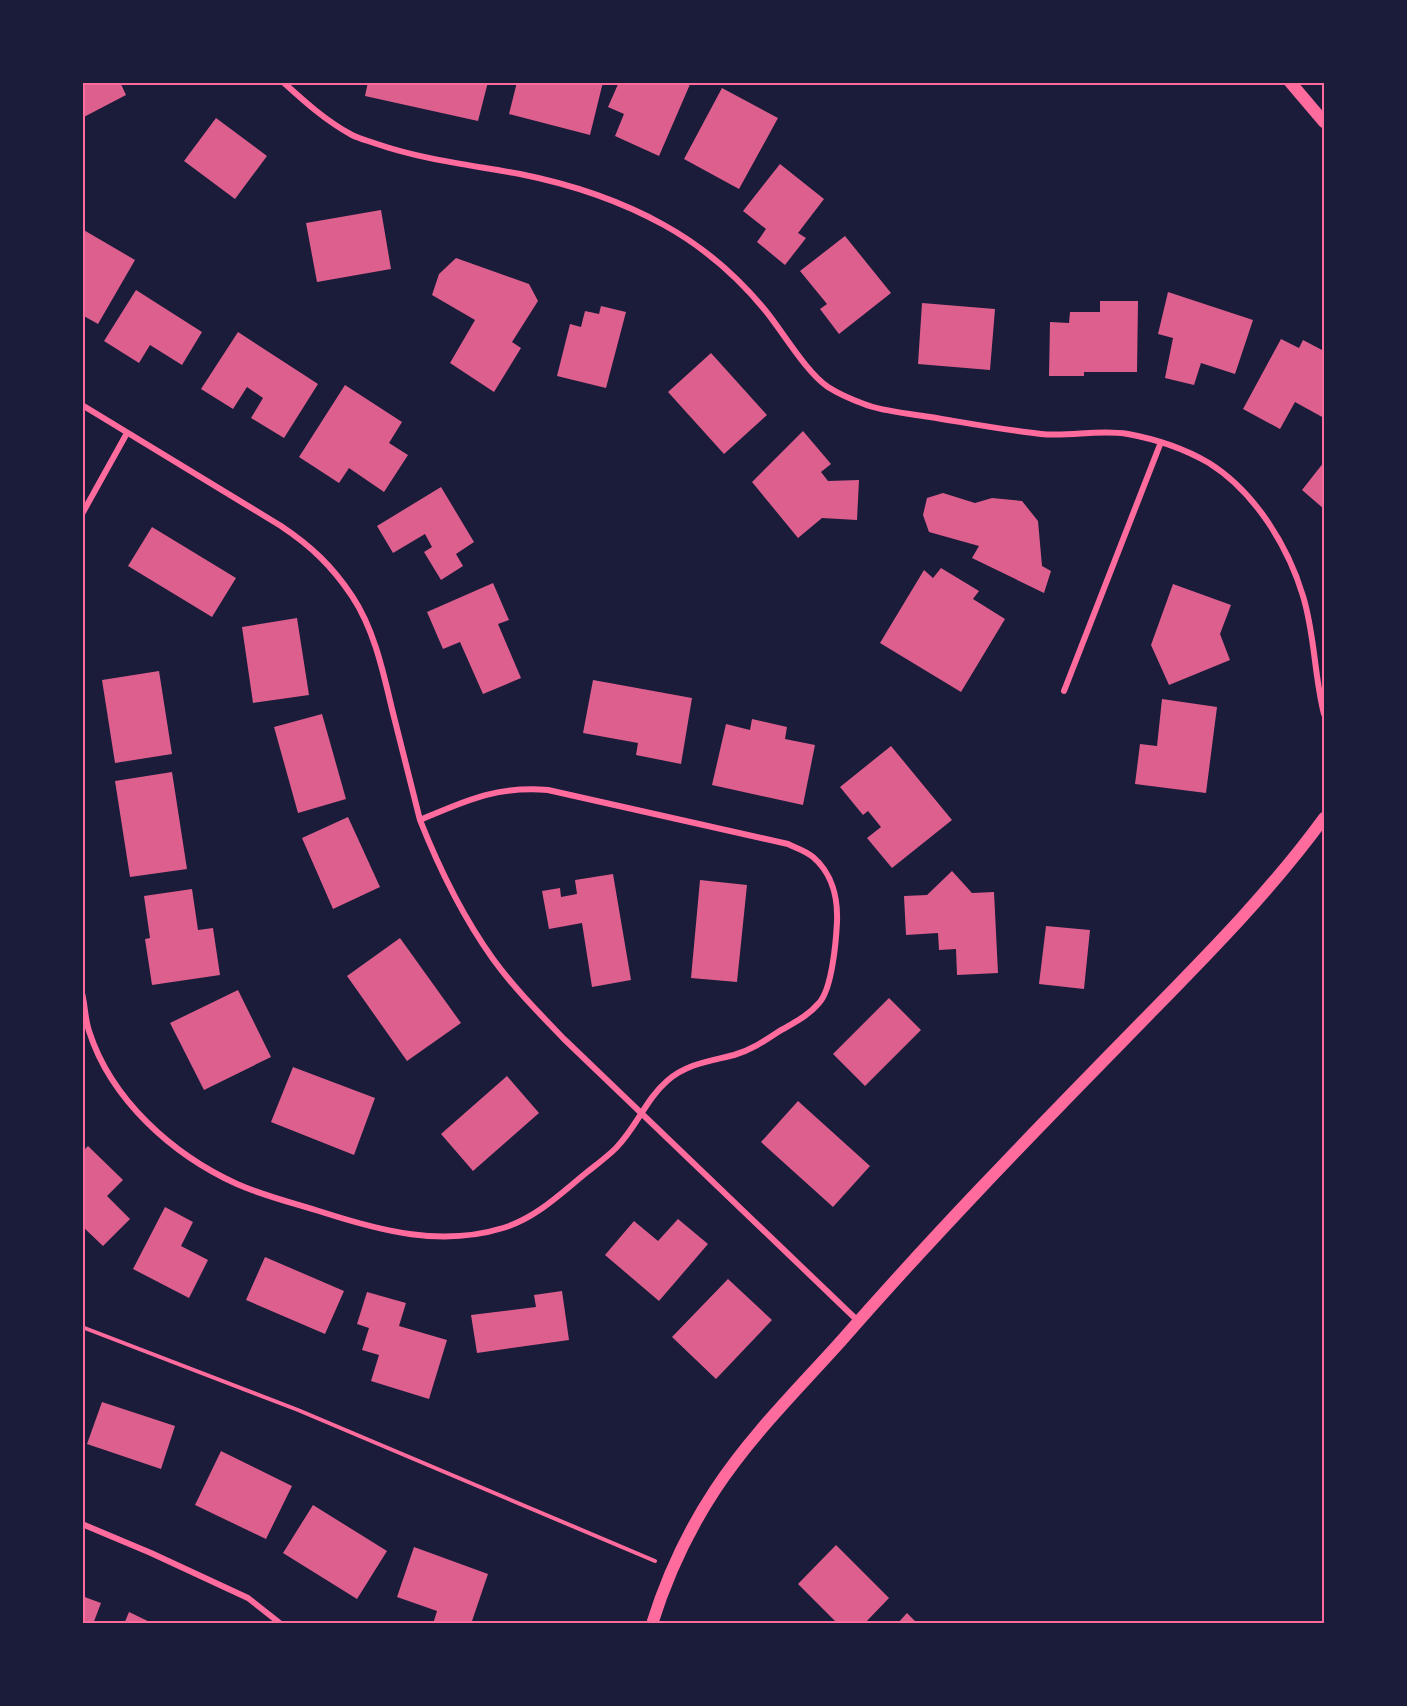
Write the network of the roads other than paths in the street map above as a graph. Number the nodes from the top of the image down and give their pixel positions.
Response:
1 (283, 82) edge
2 (1290, 82) edge
3 (1324, 122) edge
4 (82, 405) edge
5 (127, 433) junction
6 (1161, 442) junction
7 (82, 514) edge
8 (1064, 691) dead end
9 (1324, 714) edge
10 (1324, 818) edge
11 (420, 820) junction
12 (82, 993) edge
13 (641, 1114) junction
14 (858, 1321) junction
15 (82, 1524) edge
16 (281, 1623) edge
17 (652, 1623) edge

1 - 6 street
2 - 3 main road
4 - 5 street
5 - 7 street
5 - 11 street
6 - 8 street
6 - 9 street
10 - 14 main road
11 - 13 street
11 - 13 street
12 - 13 street
13 - 14 street
14 - 17 main road
15 - 16 street

